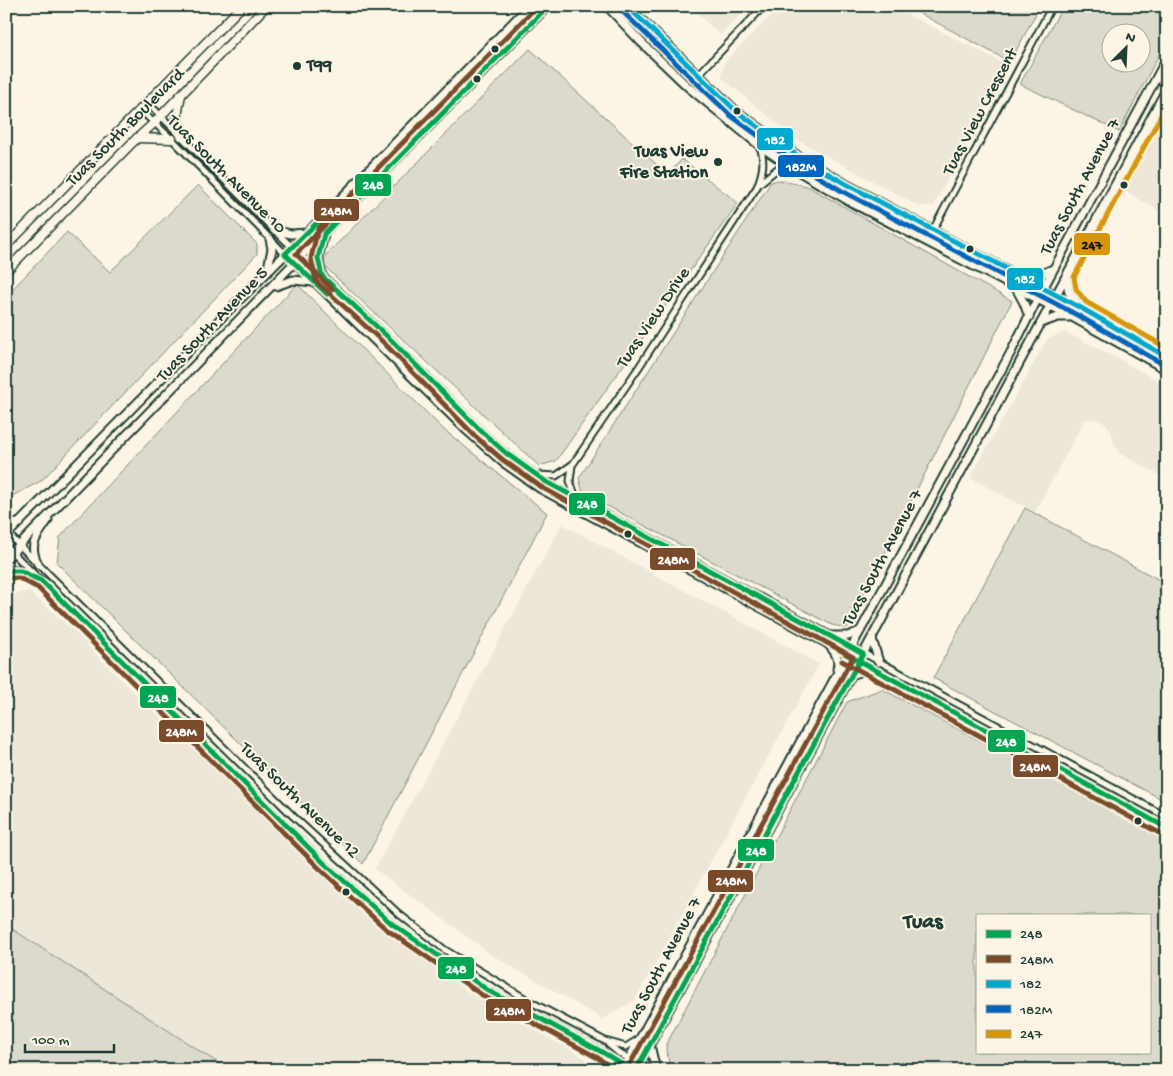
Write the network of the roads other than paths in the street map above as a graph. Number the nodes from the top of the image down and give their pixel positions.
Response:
1 (242, 6) edge
2 (266, 6) edge
3 (529, 6) edge
4 (548, 6) edge
5 (607, 6) edge
6 (627, 6) edge
7 (764, 6) edge
8 (1052, 6) edge
9 (1167, 58) edge
10 (698, 75) junction
11 (1167, 88) edge
12 (181, 95) junction
13 (147, 102) junction
14 (140, 110) junction
15 (736, 110) junction
16 (160, 116) junction
17 (154, 123) junction
18 (731, 123) junction
19 (181, 136) junction
20 (137, 138) junction
21 (172, 139) junction
22 (760, 146) junction
23 (791, 167) junction
24 (757, 186) junction
25 (274, 230) junction
26 (933, 230) junction
27 (308, 232) junction
28 (324, 234) junction
29 (270, 240) junction
30 (6, 246) edge
31 (292, 247) junction
32 (285, 254) junction
33 (302, 256) junction
34 (294, 263) junction
35 (1053, 269) junction
36 (6, 271) edge
37 (266, 272) junction
38 (322, 276) junction
39 (1017, 276) junction
40 (1066, 276) junction
41 (314, 282) junction
42 (1015, 288) junction
43 (1043, 289) junction
44 (269, 290) junction
45 (1056, 296) junction
46 (1037, 300) junction
47 (1051, 306) junction
48 (1081, 308) junction
49 (1029, 317) junction
50 (1072, 317) junction
51 (1041, 324) junction
52 (1167, 357) edge
53 (1167, 370) edge
54 (573, 464) junction
55 (536, 474) junction
56 (576, 498) junction
57 (55, 509) junction
58 (20, 523) junction
59 (6, 524) edge
60 (7, 535) edge
61 (19, 545) junction
62 (6, 546) edge
63 (13, 552) junction
64 (6, 559) edge
65 (38, 564) junction
66 (6, 571) edge
67 (43, 582) junction
68 (860, 631) junction
69 (830, 636) junction
70 (872, 639) junction
71 (828, 644) junction
72 (851, 648) junction
73 (863, 654) junction
74 (847, 655) junction
75 (859, 662) junction
76 (879, 662) junction
77 (872, 669) junction
78 (852, 674) junction
79 (835, 677) junction
80 (1167, 817) edge
81 (1167, 828) edge
82 (639, 1039) junction
83 (606, 1042) junction
84 (650, 1044) junction
85 (593, 1048) junction
86 (602, 1052) junction
87 (629, 1059) junction
88 (638, 1067) edge
89 (626, 1069) edge
90 (612, 1070) edge
91 (650, 1070) edge
92 (656, 1070) edge

1 - 13 main road, Tuas South Boulevard
2 - 12 main road, Tuas South Boulevard
3 - 27 street, Tuas South Avenue 5
4 - 28 street, Tuas South Avenue 5
5 - 18 street
6 - 10 street
7 - 10 street
8 - 26 street, Tuas View Crescent
9 - 35 street, Tuas South Avenue 7
10 - 15 street
11 - 40 street, Tuas South Avenue 7
12 - 16 main road, Tuas South Boulevard
12 - 19 main road
13 - 14 main road, Tuas South Boulevard
13 - 16 street, Tuas South Avenue 10
14 - 17 street, Tuas South Avenue 10
14 - 30 main road, Tuas South Boulevard
15 - 18 street
15 - 26 street
16 - 17 main road, Tuas South Boulevard
16 - 19 street, Tuas South Avenue 10
17 - 20 main road, Tuas South Boulevard
17 - 21 street, Tuas South Avenue 10
18 - 22 street
19 - 25 street, Tuas South Avenue 10
20 - 21 main road
20 - 36 main road, Tuas South Boulevard
21 - 29 street, Tuas South Avenue 10
22 - 23 street
22 - 24 street, Tuas View Drive
23 - 24 street, Tuas View Drive
23 - 42 street
24 - 54 street, Tuas View Drive
25 - 27 street
25 - 31 street, Tuas South Avenue 10
26 - 39 street
27 - 31 street, Tuas South Avenue 5
28 - 33 street, Tuas South Avenue 5
28 - 38 street
29 - 32 street, Tuas South Avenue 10
29 - 37 street
31 - 32 street, Tuas South Avenue 5
31 - 33 street, Tuas South Avenue 10
32 - 34 street, Tuas South Avenue 10
32 - 37 street, Tuas South Avenue 5
33 - 34 street, Tuas South Avenue 5
33 - 38 street, Tuas South Avenue 10
34 - 41 street, Tuas South Avenue 10
34 - 44 street, Tuas South Avenue 5
35 - 39 street
35 - 43 street, Tuas South Avenue 7
37 - 58 street, Tuas South Avenue 5
38 - 55 street, Tuas South Avenue 10
39 - 43 street
40 - 45 street, Tuas South Avenue 7
40 - 48 street
41 - 44 street
41 - 71 street, Tuas South Avenue 10
42 - 46 street
42 - 49 street
43 - 45 street
43 - 46 street, Tuas South Avenue 7
44 - 57 street, Tuas South Avenue 5
45 - 47 street, Tuas South Avenue 7
45 - 48 street
46 - 47 street
46 - 49 street, Tuas South Avenue 7
47 - 50 street
47 - 51 street, Tuas South Avenue 7
48 - 52 street
49 - 68 street, Tuas South Avenue 7
50 - 51 street
50 - 53 street
51 - 70 street, Tuas South Avenue 7
54 - 55 street, Tuas View Drive
54 - 56 street
55 - 56 street, Tuas South Avenue 10
56 - 69 street, Tuas South Avenue 10
57 - 61 street, Tuas South Avenue 5
57 - 65 street
58 - 59 street
58 - 60 street, Tuas South Avenue 5
60 - 61 street, Tuas South Avenue 12
61 - 63 street, Tuas South Avenue 5
61 - 65 street, Tuas South Avenue 12
62 - 63 street, Tuas South Avenue 12
63 - 64 street, Tuas South Avenue 5
63 - 67 street, Tuas South Avenue 12
65 - 83 street, Tuas South Avenue 12
66 - 67 street
67 - 85 street, Tuas South Avenue 12
68 - 69 street
68 - 72 street, Tuas South Avenue 7
69 - 72 street, Tuas South Avenue 10
70 - 73 street, Tuas South Avenue 7
70 - 76 street
71 - 74 street, Tuas South Avenue 10
71 - 79 street
72 - 73 street, Tuas South Avenue 10
72 - 74 street, Tuas South Avenue 7
73 - 75 street, Tuas South Avenue 7
73 - 76 street, Tuas South Avenue 10
74 - 75 street, Tuas South Avenue 10
74 - 79 street, Tuas South Avenue 7
75 - 77 street, Tuas South Avenue 10
75 - 78 street, Tuas South Avenue 7
76 - 80 street, Tuas South Avenue 10
77 - 78 street
77 - 81 street, Tuas South Avenue 10
78 - 84 street, Tuas South Avenue 7
79 - 82 street, Tuas South Avenue 7
82 - 83 street
82 - 87 street, Tuas South Avenue 7
83 - 86 street
83 - 87 street, Tuas South Avenue 12
84 - 88 street, Tuas South Avenue 7
84 - 92 street
85 - 86 street, Tuas South Avenue 12
85 - 90 street
86 - 89 street, Tuas South Avenue 12
87 - 88 street, Tuas South Avenue 12
87 - 89 street, Tuas South Avenue 7
88 - 91 street, Tuas South Avenue 12

